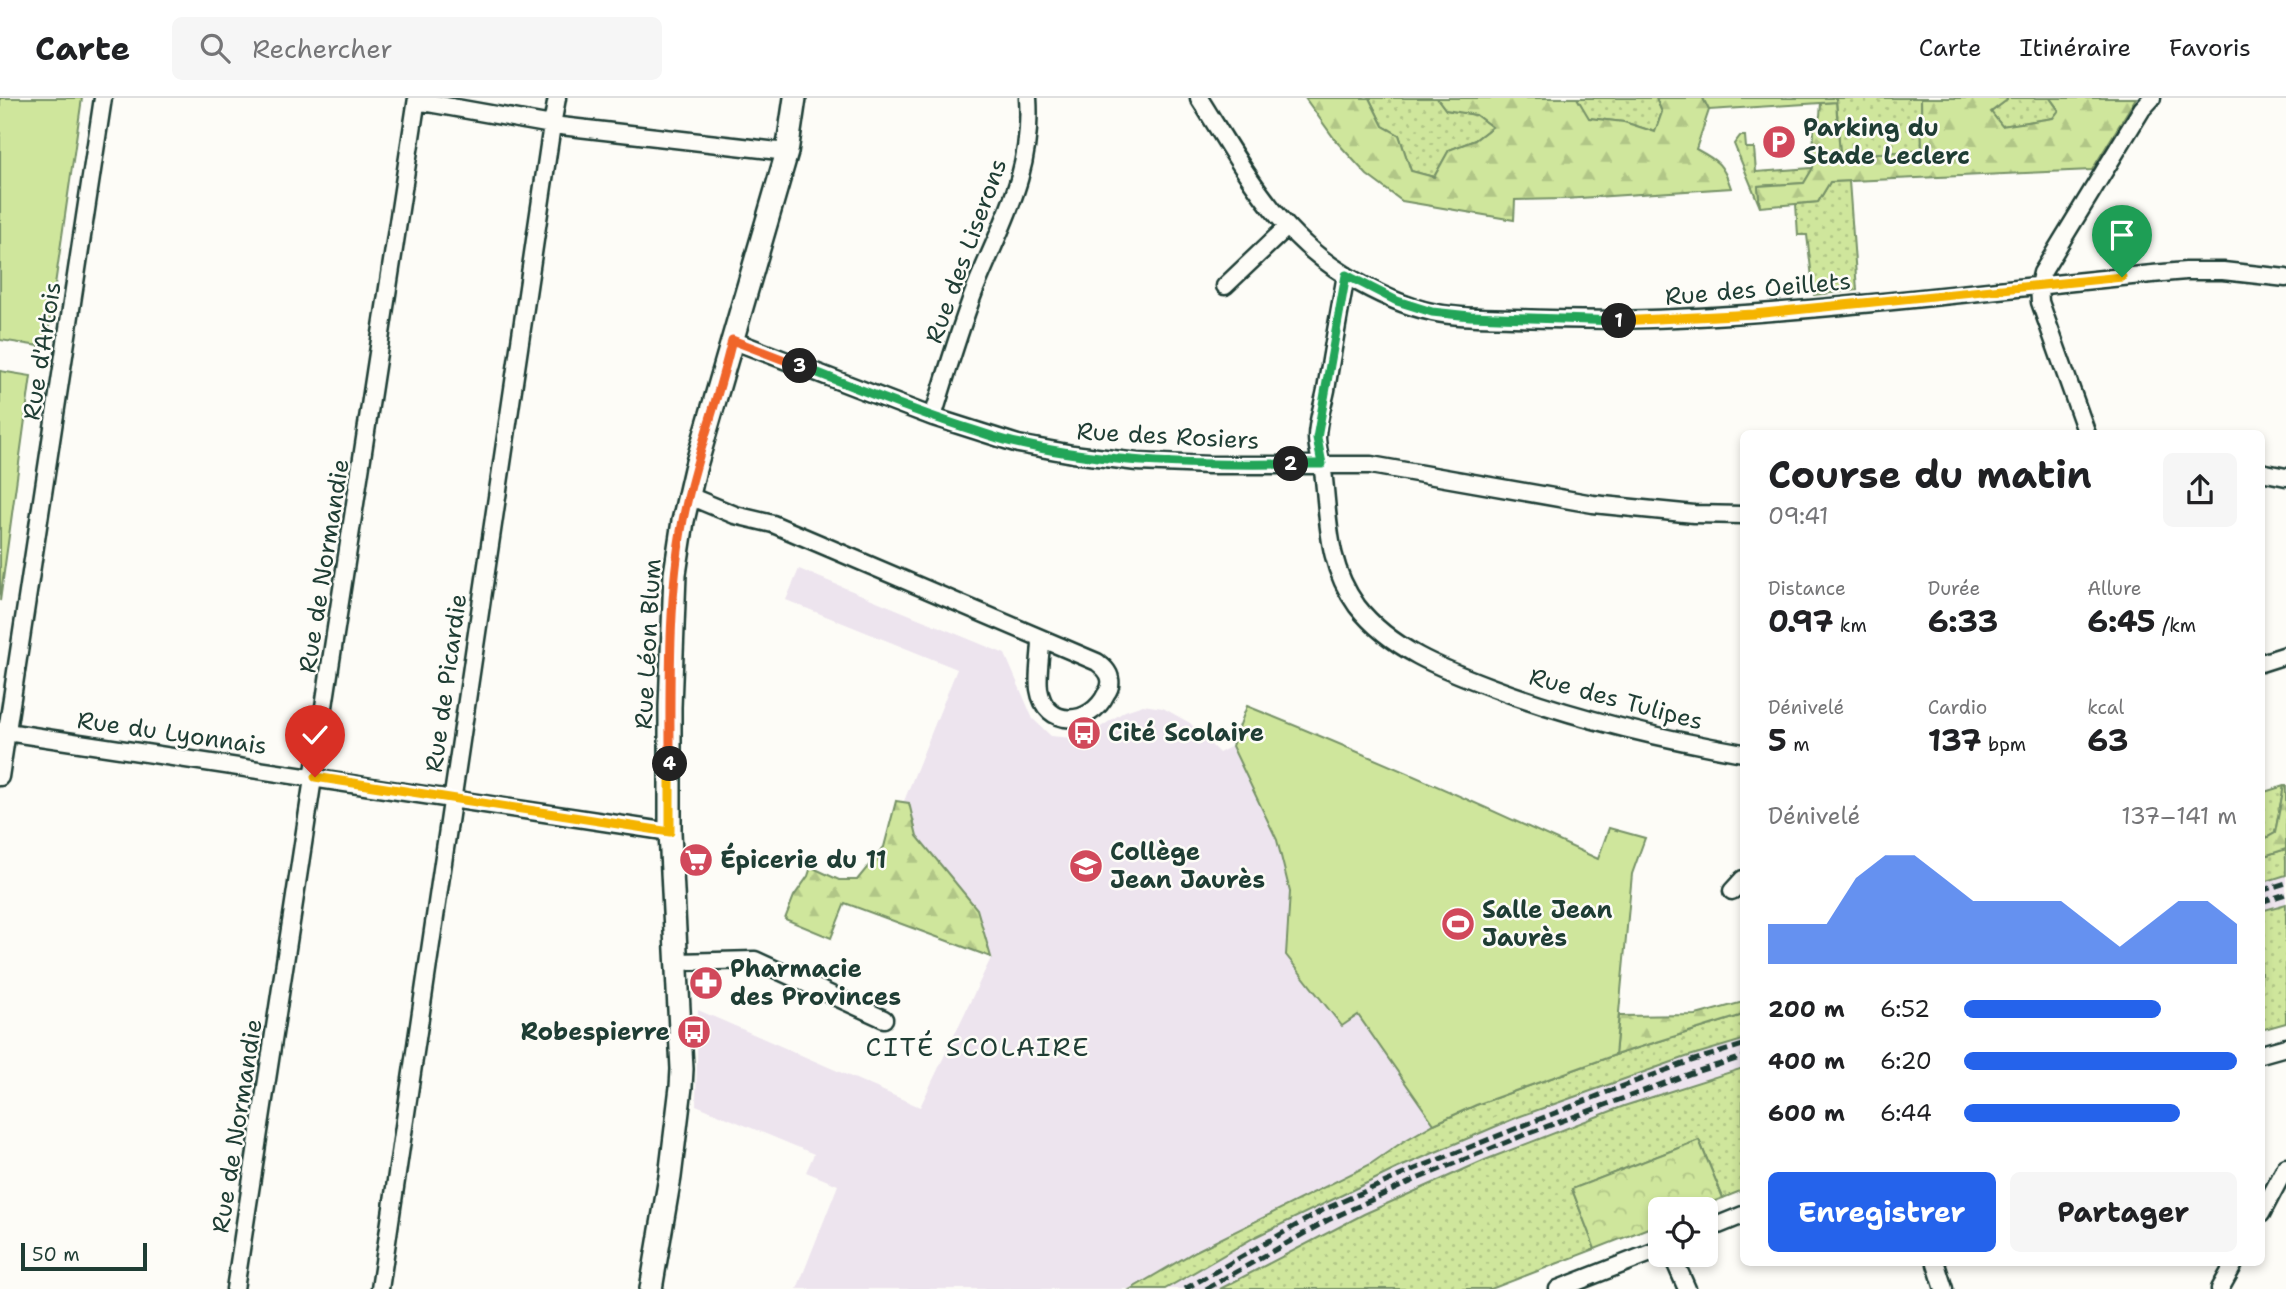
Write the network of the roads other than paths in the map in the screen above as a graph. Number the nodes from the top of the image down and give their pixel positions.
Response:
1 (103, 98) edge
2 (558, 98) edge
3 (795, 98) edge
4 (1028, 98) edge
5 (1199, 98) edge
6 (2152, 98) edge
7 (417, 99) edge
8 (552, 125) junction
9 (787, 152) junction
10 (1287, 227) junction
11 (1346, 275) junction
12 (2286, 278) edge
13 (2039, 285) junction
14 (1225, 286) dead end
15 (732, 340) junction
16 (933, 417) junction
17 (2086, 430) edge
18 (1322, 464) junction
19 (2265, 473) edge
20 (2286, 477) edge
21 (689, 496) junction
22 (1740, 515) edge
23 (1041, 640) junction
24 (2286, 655) edge
25 (2265, 662) edge
26 (3, 732) edge
27 (1740, 752) edge
28 (0, 777) edge
29 (315, 777) junction
30 (452, 799) junction
31 (670, 832) junction
32 (677, 962) junction
33 (884, 1019) dead end
34 (2286, 1047) edge
35 (2265, 1054) edge
36 (2286, 1167) edge
37 (2265, 1206) edge
38 (1740, 1217) edge
39 (1718, 1225) edge
40 (1648, 1254) edge
41 (1937, 1266) edge
42 (2233, 1266) edge
43 (1677, 1267) edge
44 (235, 1289) edge
45 (380, 1289) edge
46 (651, 1289) edge
47 (1558, 1289) edge
48 (1687, 1289) edge
49 (1944, 1289) edge
50 (2220, 1289) edge

1 - 26 street, Rue d'Artois
2 - 8 street, Rue de Picardie
3 - 9 street, Rue Léon Blum
4 - 16 street, Rue des Liserons
5 - 10 street, Rue des Oeillets
6 - 13 street
7 - 8 street
7 - 29 street, Rue de Normandie
8 - 9 street
8 - 30 street, Rue de Picardie
9 - 15 street, Rue Léon Blum
10 - 11 street, Rue des Oeillets
10 - 14 street
11 - 13 street, Rue des Oeillets
11 - 18 street, Rue des Tulipes
12 - 13 street, Rue des Oeillets
13 - 17 street
15 - 16 street, Rue des Rosiers
15 - 21 street, Rue Léon Blum
16 - 18 street, Rue des Rosiers
18 - 22 street, Rue des Rosiers
18 - 27 street, Rue des Tulipes
19 - 20 street
21 - 23 street
21 - 31 street, Rue Léon Blum
23 - 23 street
24 - 25 street
26 - 28 street, Rue d'Artois
26 - 29 street, Rue du Lyonnais
29 - 30 street, Rue du Lyonnais
29 - 44 street, Rue de Normandie
30 - 31 street, Rue du Lyonnais
30 - 45 street, Rue de Picardie
31 - 32 street, Rue Léon Blum
32 - 33 street
32 - 46 street, Rue Léon Blum
34 - 35 street
36 - 37 street
38 - 39 street
40 - 47 street
41 - 49 street
42 - 50 street
43 - 48 street

